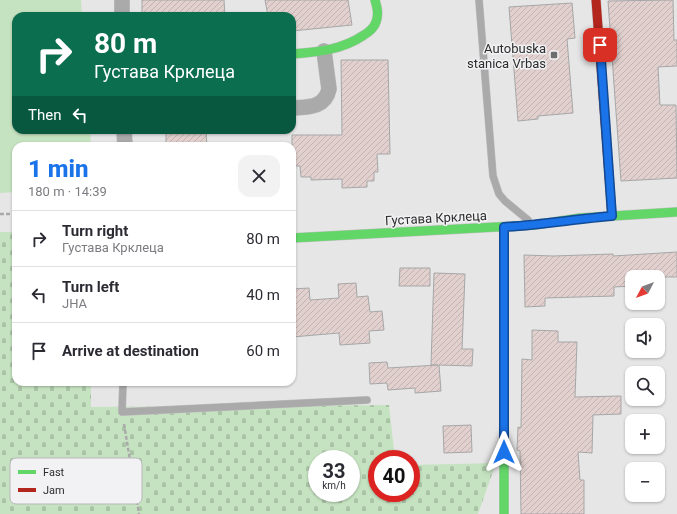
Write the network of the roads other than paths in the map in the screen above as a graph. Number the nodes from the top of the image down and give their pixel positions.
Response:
1 (122, 0) edge
2 (375, 0) edge
3 (479, 0) edge
4 (596, 0) edge
5 (122, 12) edge
6 (324, 51) junction
7 (296, 54) edge
8 (296, 108) edge
9 (677, 212) edge
10 (612, 216) junction
11 (534, 225) junction
12 (504, 227) junction
13 (296, 238) edge
14 (123, 386) edge
15 (367, 400) dead end
16 (504, 514) edge

1 - 5 street
2 - 6 street
3 - 11 lane
4 - 10 street
6 - 7 street
6 - 8 street
9 - 10 street, Густава Крклеца
10 - 11 street, Густава Крклеца
11 - 12 street, Густава Крклеца
12 - 13 street, Густава Крклеца
12 - 16 street
14 - 15 lane

